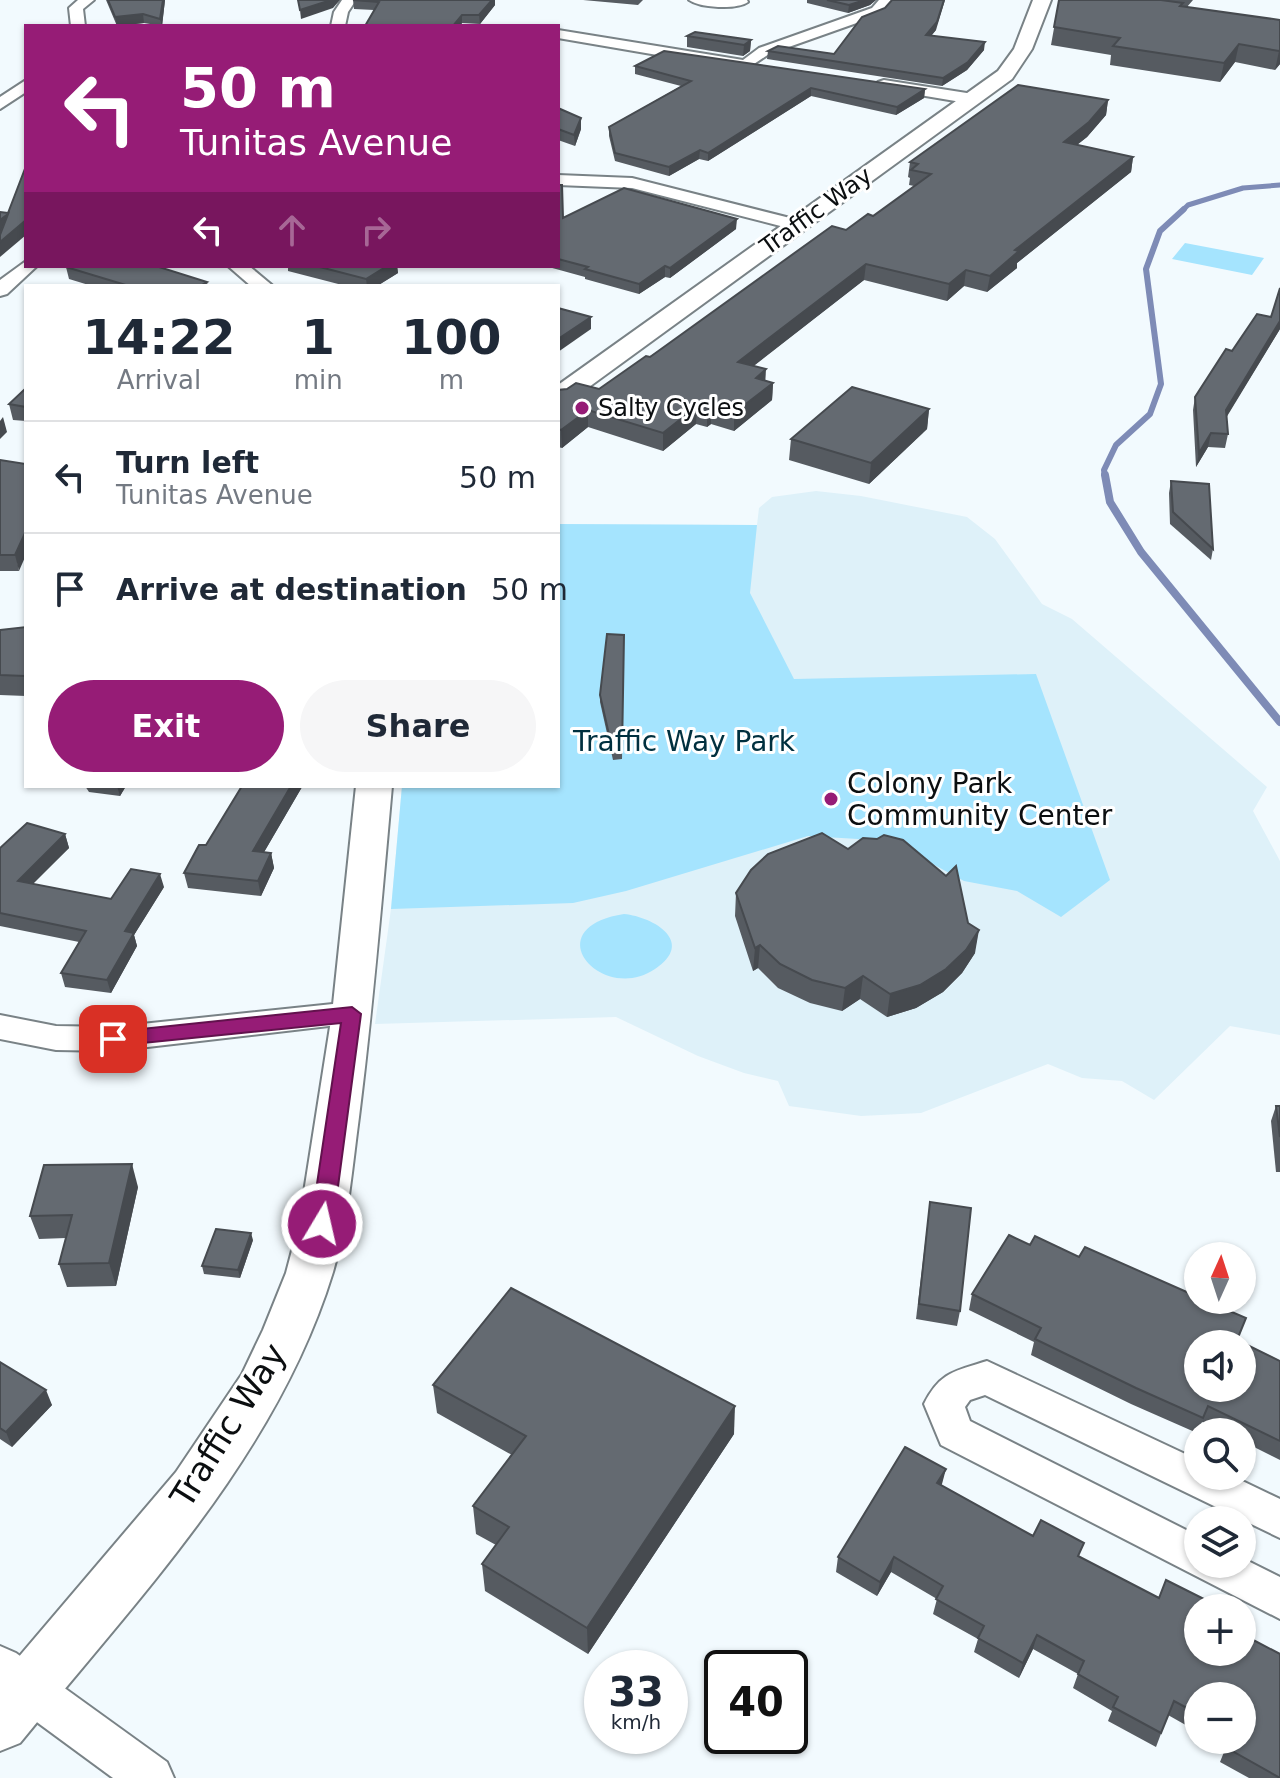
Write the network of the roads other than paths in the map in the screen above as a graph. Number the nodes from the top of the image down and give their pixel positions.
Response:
1 (87, 0) edge
2 (349, 0) edge
3 (696, 0) edge
4 (887, 0) edge
5 (1042, 0) edge
6 (741, 2) edge
7 (78, 24) edge
8 (338, 24) edge
9 (560, 34) edge
10 (745, 65) junction
11 (775, 69) edge
12 (865, 82) edge
13 (24, 86) edge
14 (4, 99) edge
15 (973, 99) junction
16 (24, 105) edge
17 (560, 180) edge
18 (796, 225) junction
19 (26, 268) edge
20 (240, 268) edge
21 (260, 284) edge
22 (0, 290) edge
23 (560, 393) edge
24 (374, 788) edge
25 (352, 1014) junction
26 (0, 1027) edge
27 (1253, 1506) edge
28 (1256, 1507) edge
29 (1280, 1519) edge
30 (1184, 1550) edge
31 (1239, 1578) edge
32 (1280, 1599) edge
33 (10, 1693) edge
34 (151, 1778) edge

1 - 7 street
2 - 8 street
3 - 6 street
4 - 10 street
5 - 15 street, Traffic Way
9 - 10 street
10 - 11 street
12 - 15 street
13 - 14 street
14 - 16 street
15 - 18 street, Traffic Way
17 - 18 street
18 - 23 street, Traffic Way
19 - 22 street
20 - 21 street
24 - 25 street, Traffic Way
25 - 26 street
25 - 33 street, Traffic Way
27 - 30 street
28 - 29 street
31 - 32 street
33 - 34 street

